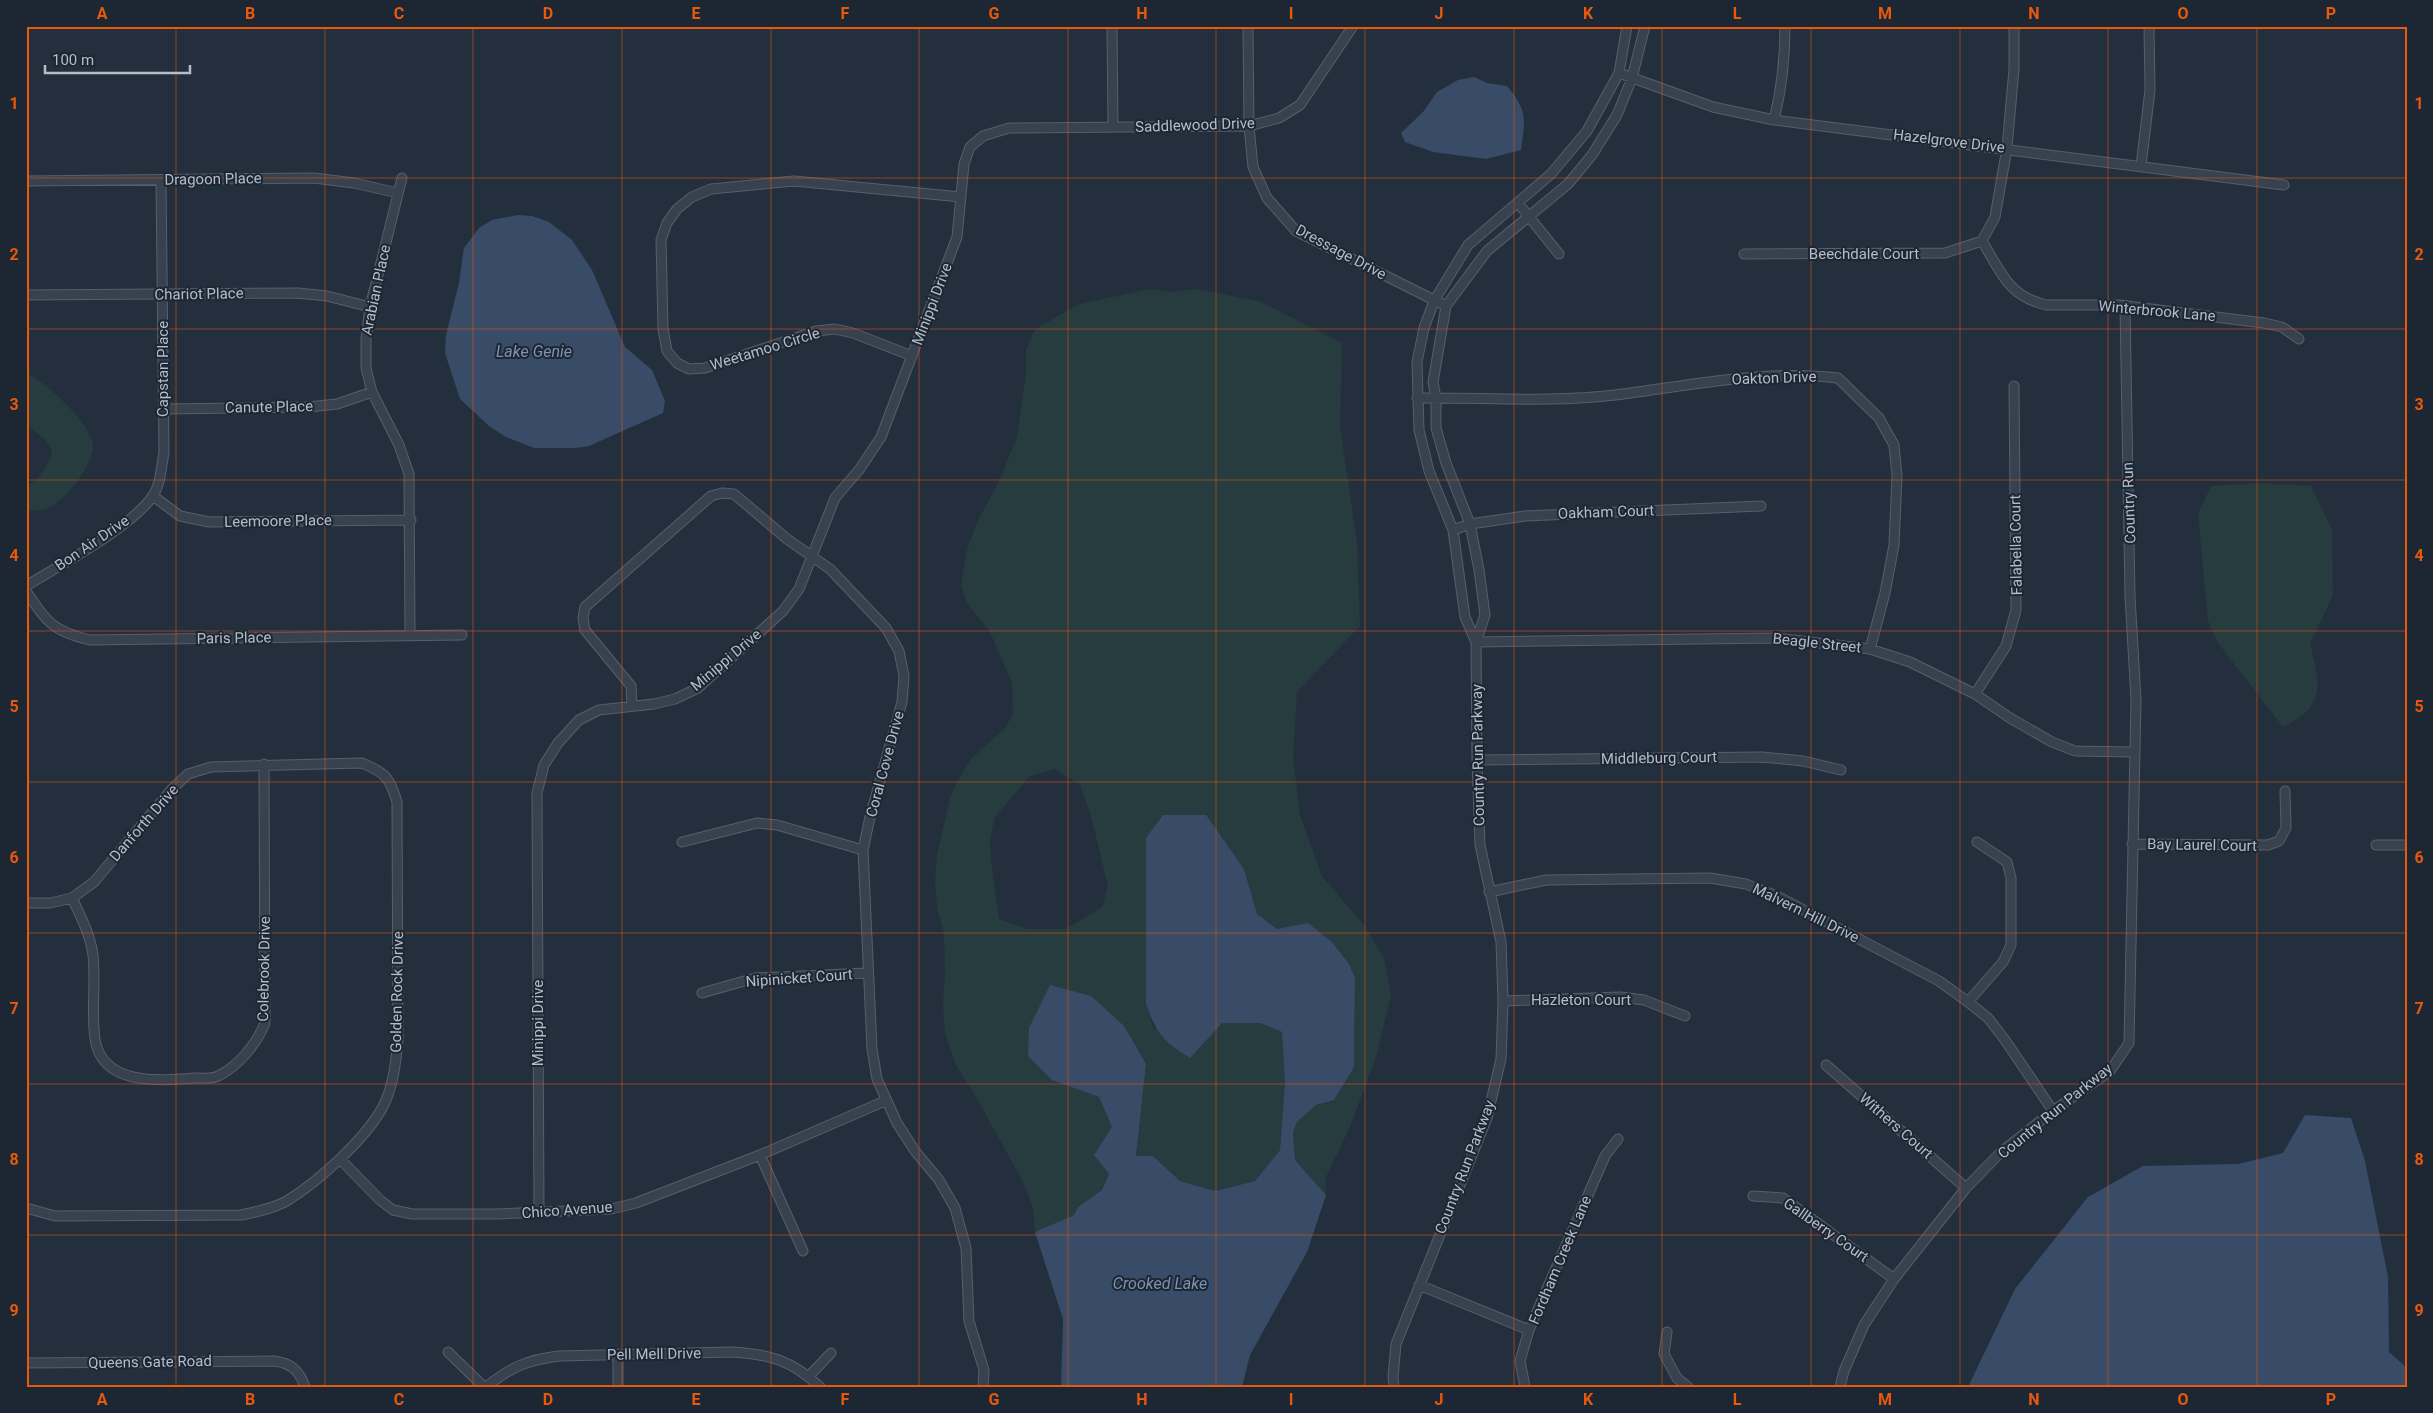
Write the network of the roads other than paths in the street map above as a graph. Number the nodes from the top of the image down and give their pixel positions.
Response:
1 (1112, 26) edge
2 (1248, 26) edge
3 (1353, 26) edge
4 (1628, 26) edge
5 (1645, 26) edge
6 (1785, 26) edge
7 (2014, 26) edge
8 (2149, 26) edge
9 (1619, 73) junction
10 (1632, 78) junction
11 (1774, 120) junction
12 (1051, 126) joint
13 (1249, 126) junction
14 (1113, 127) junction
15 (2007, 148) junction
16 (2141, 166) junction
17 (402, 178) dead end
18 (162, 180) junction
19 (26, 181) edge
20 (2284, 185) dead end
21 (398, 194) junction
22 (961, 197) junction
23 (1518, 203) junction
24 (1528, 216) junction
25 (1982, 241) junction
26 (1559, 254) dead end
27 (1744, 254) dead end
28 (26, 295) edge
29 (163, 295) junction
30 (1434, 301) junction
31 (1446, 306) junction
32 (2125, 306) junction
33 (370, 307) junction
34 (2299, 339) dead end
35 (912, 356) junction
36 (2014, 386) dead end
37 (372, 392) junction
38 (1417, 398) junction
39 (1436, 398) junction
40 (164, 409) junction
41 (153, 496) junction
42 (1761, 506) dead end
43 (411, 520) junction
44 (1470, 524) junction
45 (1453, 530) junction
46 (814, 556) junction
47 (26, 586) edge
48 (26, 591) edge
49 (410, 635) junction
50 (462, 635) dead end
51 (1476, 642) junction
52 (1870, 649) junction
53 (1975, 694) junction
54 (2136, 700) joint
55 (632, 706) junction
56 (2133, 752) junction
57 (1477, 760) junction
58 (264, 764) junction
59 (362, 764) joint
60 (1841, 770) dead end
61 (2286, 791) dead end
62 (682, 842) dead end
63 (1977, 842) dead end
64 (2132, 844) junction
65 (2376, 845) dead end
66 (2407, 845) edge
67 (863, 850) junction
68 (1489, 892) junction
69 (72, 898) junction
70 (26, 903) edge
71 (867, 973) junction
72 (702, 993) dead end
73 (1503, 1001) junction
74 (1968, 1002) junction
75 (1685, 1016) dead end
76 (1826, 1065) dead end
77 (885, 1101) junction
78 (2053, 1111) junction
79 (1618, 1139) dead end
80 (760, 1155) junction
81 (340, 1159) junction
82 (1966, 1188) junction
83 (1753, 1196) dead end
84 (26, 1208) edge
85 (539, 1212) junction
86 (803, 1251) dead end
87 (1894, 1278) junction
88 (1419, 1285) junction
89 (1530, 1330) junction
90 (1667, 1332) dead end
91 (448, 1352) dead end
92 (831, 1353) dead end
93 (618, 1354) junction
94 (26, 1363) edge
95 (809, 1376) junction
96 (305, 1387) edge
97 (485, 1387) edge
98 (618, 1387) edge
99 (820, 1387) edge
100 (982, 1387) edge
101 (1394, 1387) edge
102 (1525, 1387) edge
103 (1688, 1387) edge
104 (1840, 1387) edge

1 - 14 street
2 - 13 street, Dressage Drive
3 - 13 street, Saddlewood Drive
4 - 9 street, Country Run Parkway
5 - 10 street, Country Run Parkway
6 - 11 street
7 - 15 street
8 - 16 street
9 - 10 street, Hazelgrove Drive
9 - 23 street, Country Run Parkway
10 - 11 street, Hazelgrove Drive
10 - 24 street, Country Run Parkway
11 - 15 street, Hazelgrove Drive
12 - 14 street, Saddlewood Drive
12 - 22 street, Minippi Drive
13 - 14 street, Saddlewood Drive
13 - 30 street, Dressage Drive
15 - 16 street, Hazelgrove Drive
15 - 25 street
16 - 20 street, Hazelgrove Drive
17 - 21 street, Arabian Place
18 - 19 street, Dragoon Place
18 - 21 street, Dragoon Place
18 - 29 street, Capstan Place
21 - 33 street, Arabian Place
22 - 35 street, Minippi Drive
22 - 35 street, Weetamoo Circle
23 - 24 street
23 - 30 street, Country Run Parkway
24 - 26 street
24 - 31 street, Country Run Parkway
25 - 27 street, Beechdale Court
25 - 32 street, Winterbrook Lane
28 - 29 street, Chariot Place
29 - 33 street, Chariot Place
29 - 40 street, Capstan Place
30 - 31 street, Dressage Drive
30 - 38 street, Country Run Parkway
31 - 39 street, Country Run Parkway
32 - 34 street, Winterbrook Lane
32 - 54 street, Country Run
33 - 37 street, Arabian Place
35 - 46 street, Minippi Drive
36 - 53 street, Falabella Court
37 - 40 street, Canute Place
37 - 43 street, Arabian Place
38 - 39 street, Oakton Drive
38 - 45 street, Country Run Parkway
39 - 44 street, Country Run Parkway
39 - 52 street, Oakton Drive
40 - 41 street, Capstan Place
41 - 43 street, Leemoore Place
41 - 47 street, Bon Air Drive
42 - 44 street, Oakham Court
43 - 49 street, Arabian Place
44 - 45 street, Oakham Court
44 - 51 street, Country Run Parkway
45 - 51 street, Country Run Parkway
46 - 55 street, Minippi Drive
46 - 55 street, Coral Cove Drive
46 - 67 street, Coral Cove Drive
48 - 49 street, Paris Place
49 - 50 street, Paris Place
51 - 52 street, Beagle Street
51 - 57 street, Country Run Parkway
52 - 53 street, Beagle Street
53 - 56 street, Beagle Street
54 - 56 street, Country Run Parkway
55 - 85 street, Minippi Drive
56 - 64 street, Country Run Parkway
57 - 60 street, Middleburg Court
57 - 68 street, Country Run Parkway
58 - 59 street, Danforth Drive
58 - 69 street, Danforth Drive
58 - 69 street, Colebrook Drive
59 - 81 street, Golden Rock Drive
61 - 64 street, Bay Laurel Court
62 - 67 street
63 - 74 street
64 - 78 street, Country Run Parkway
65 - 66 street
67 - 71 street, Coral Cove Drive
68 - 73 street, Country Run Parkway
68 - 74 street, Malvern Hill Drive
69 - 70 street, Danforth Drive
71 - 72 street, Nipinicket Court
71 - 77 street, Coral Cove Drive
73 - 75 street, Hazleton Court
73 - 88 street, Country Run Parkway
74 - 78 street, Malvern Hill Drive
76 - 82 street, Withers Court
77 - 80 street, Chico Avenue
77 - 100 street, Coral Cove Drive
78 - 82 street, Country Run Parkway
79 - 89 street, Fordham Creek Lane
80 - 85 street, Chico Avenue
80 - 86 street
81 - 84 street, Golden Rock Drive
81 - 85 street, Chico Avenue
82 - 87 street, Country Run Parkway
83 - 87 street, Gallberry Court
87 - 104 street, Country Run Parkway
88 - 89 street
88 - 101 street, Country Run Parkway
89 - 102 street, Fordham Creek Lane
90 - 103 street
91 - 97 street
92 - 95 street
93 - 95 street, Pell Mell Drive
93 - 97 street, Pell Mell Drive
93 - 98 street
94 - 96 street, Queens Gate Road
95 - 99 street, Pell Mell Drive

